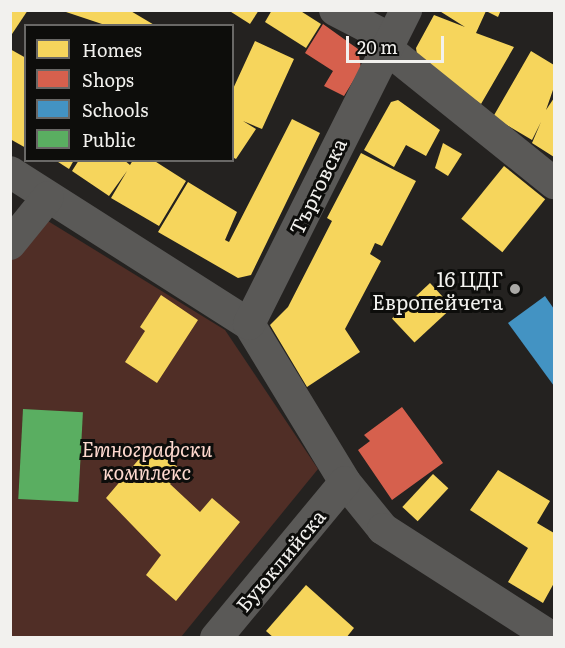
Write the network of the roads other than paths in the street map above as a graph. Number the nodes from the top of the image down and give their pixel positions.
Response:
1 (406, 10) edge
2 (336, 11) edge
3 (388, 44) junction
4 (10, 172) edge
5 (555, 183) edge
6 (48, 197) junction
7 (10, 244) edge
8 (249, 324) junction
9 (345, 482) junction
10 (216, 638) edge
11 (553, 638) edge

1 - 3 street, Търговска
2 - 3 street
3 - 5 street
3 - 8 street, Търговска
4 - 6 street
6 - 7 street
6 - 8 street
8 - 9 street
9 - 10 street, Буюклийска
9 - 11 street

